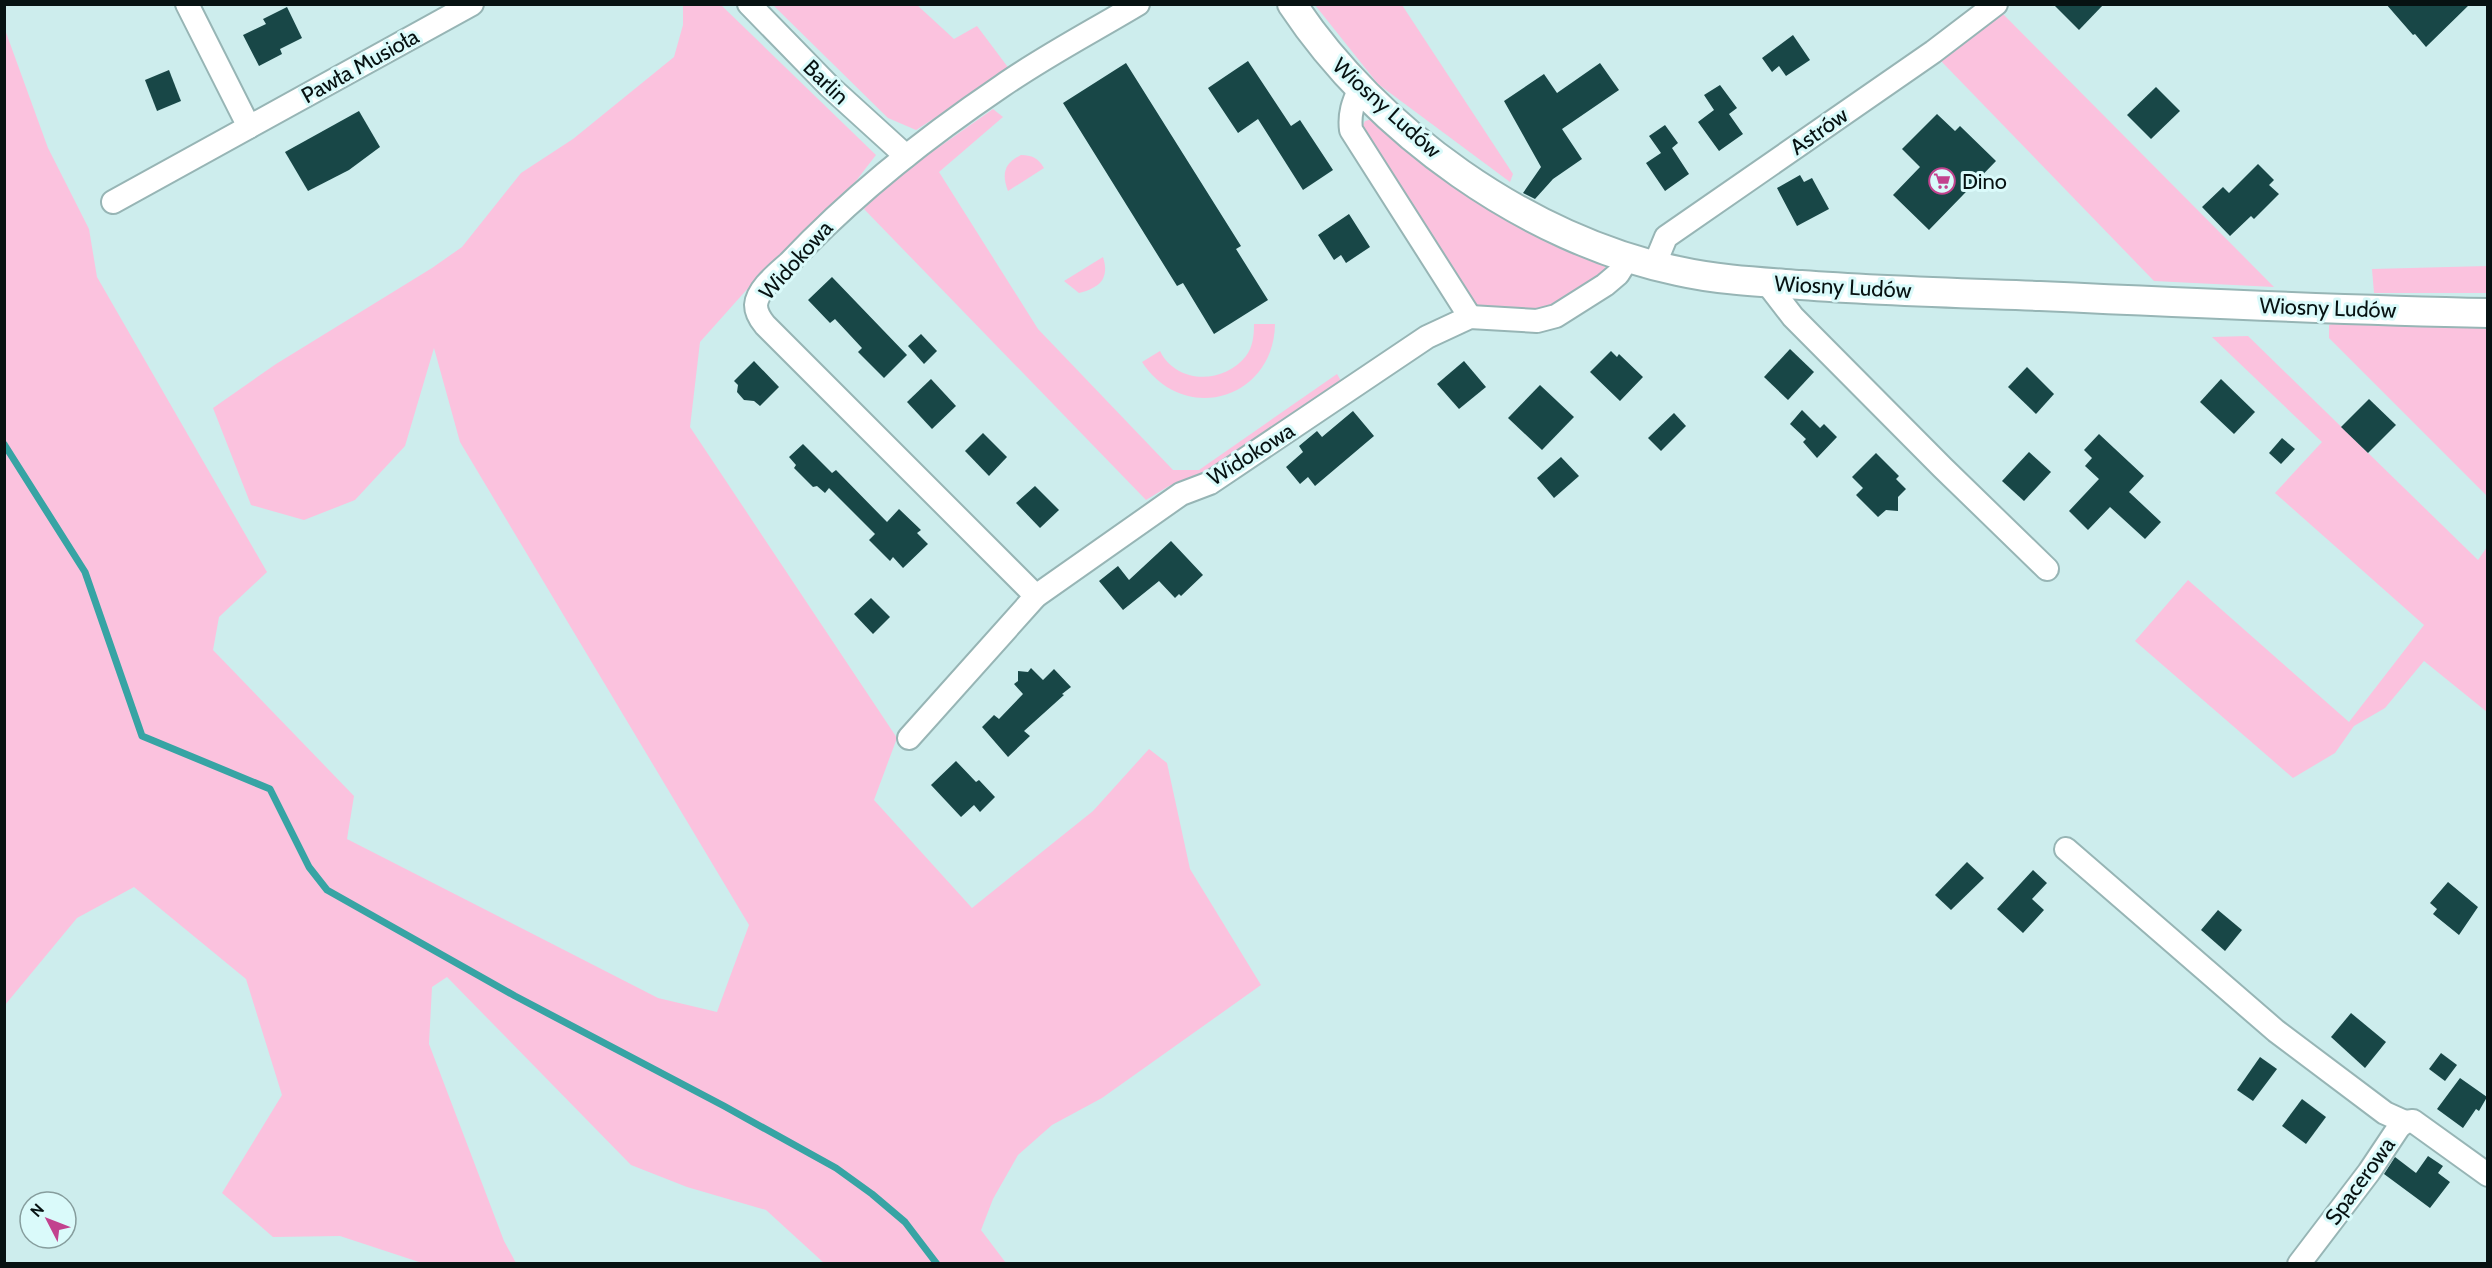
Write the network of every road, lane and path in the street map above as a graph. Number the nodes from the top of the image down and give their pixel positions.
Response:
1 (187, 4) edge
2 (472, 4) edge
3 (749, 4) edge
4 (1138, 4) edge
5 (1292, 4) edge
6 (1996, 4) edge
7 (1360, 88) junction
8 (249, 127) junction
9 (906, 156) junction
10 (113, 202) dead end
11 (1641, 262) junction
12 (1766, 282) junction
13 (2487, 313) edge
14 (1470, 317) junction
15 (2048, 569) dead end
16 (1036, 597) junction
17 (909, 738) dead end
18 (2066, 849) dead end
19 (2405, 1122) junction
20 (2487, 1175) edge
21 (2299, 1263) edge

1 - 8 street
2 - 8 street, Pawła Musioła
3 - 9 street, Barlin
4 - 9 street, Widokowa
5 - 7 street, Wiosny Ludów
6 - 11 street, Astrów
7 - 11 street, Wiosny Ludów
7 - 14 street
8 - 10 street, Pawła Musioła
9 - 16 street, Widokowa
11 - 12 street, Wiosny Ludów
11 - 14 street, Widokowa
12 - 13 street, Wiosny Ludów
12 - 15 street
14 - 16 street, Widokowa
16 - 17 street, Widokowa
18 - 19 street
19 - 20 street, Spacerowa
19 - 21 street, Spacerowa

